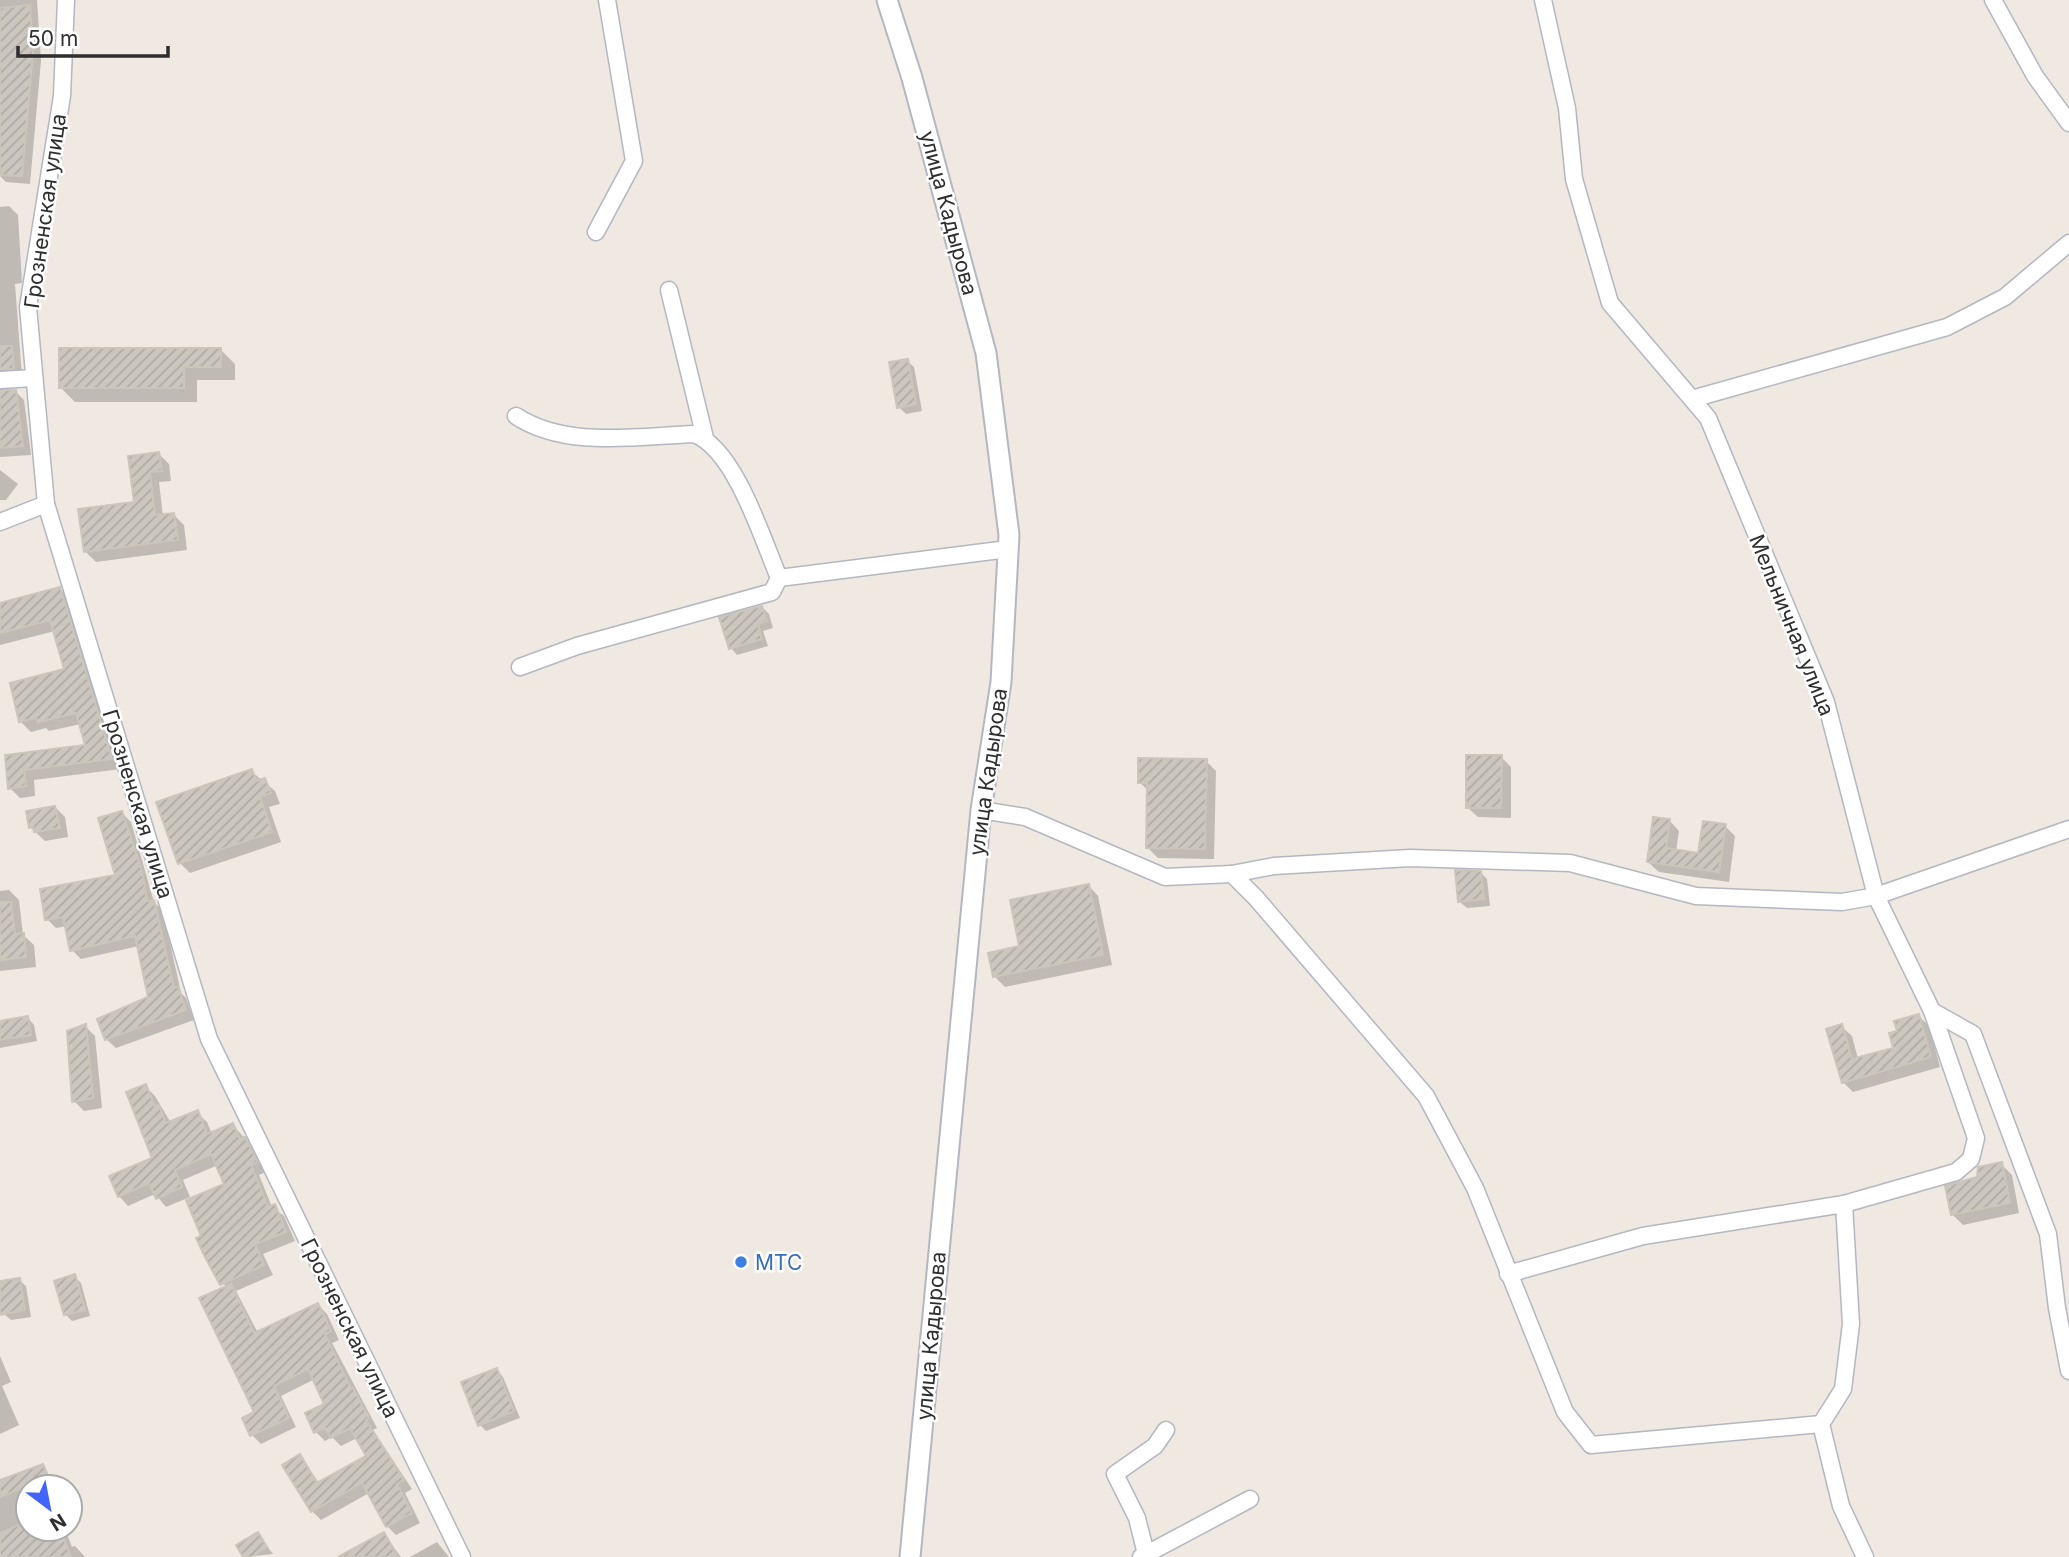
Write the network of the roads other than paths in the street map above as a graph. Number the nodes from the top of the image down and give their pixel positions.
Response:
1 (66, 0) edge
2 (607, 0) edge
3 (887, 0) edge
4 (1543, 0) edge
5 (1993, 0) edge
6 (2069, 123) edge
7 (596, 232) dead end
8 (2069, 243) edge
9 (669, 289) dead end
10 (34, 378) junction
11 (0, 380) edge
12 (1692, 399) junction
13 (516, 416) dead end
14 (705, 438) junction
15 (46, 504) junction
16 (0, 522) edge
17 (1008, 549) junction
18 (779, 578) junction
19 (520, 667) dead end
20 (981, 810) junction
21 (2069, 829) edge
22 (1232, 874) junction
23 (1876, 896) junction
24 (1932, 1011) junction
25 (1844, 1204) junction
26 (1508, 1274) junction
27 (2069, 1371) edge
28 (1821, 1424) junction
29 (1166, 1430) dead end
30 (1250, 1499) dead end
31 (1144, 1556) edge
32 (462, 1557) edge
33 (910, 1557) edge
34 (1865, 1557) edge

1 - 10 street, Грозненская улица
2 - 7 street
3 - 17 street, улица Кадырова
4 - 12 street, Мельничная улица
5 - 6 street
8 - 12 street
9 - 14 street
10 - 11 street
10 - 15 street, Грозненская улица
12 - 23 street, Мельничная улица
13 - 14 street
14 - 18 street
15 - 16 street
15 - 32 street, Грозненская улица
17 - 18 street
17 - 20 street, улица Кадырова
18 - 19 street
20 - 22 street
20 - 33 street, улица Кадырова
21 - 23 street
22 - 23 street
22 - 26 street
23 - 24 street, Мельничная улица
24 - 25 street, Мельничная улица
24 - 27 street
25 - 26 street, Мельничная улица
25 - 28 street
26 - 28 street
28 - 34 street
29 - 31 street
30 - 31 street

